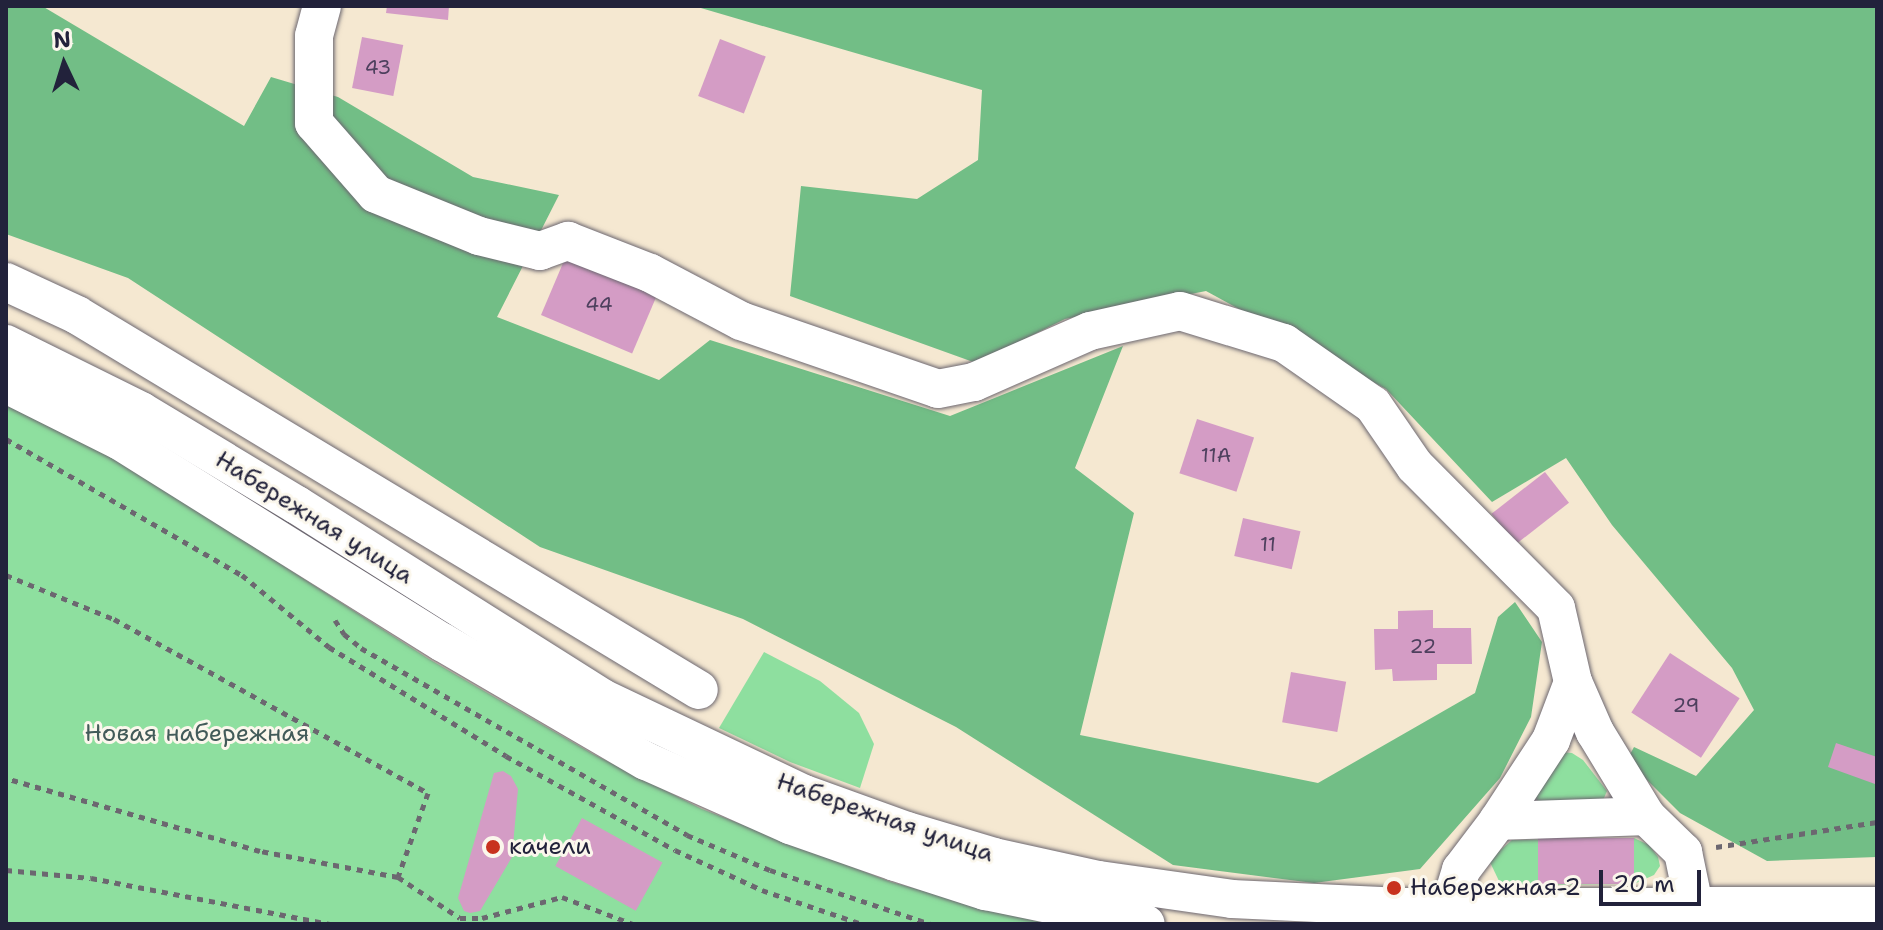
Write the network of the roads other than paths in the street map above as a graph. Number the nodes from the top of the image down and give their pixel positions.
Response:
1 (322, 6) edge
2 (6, 282) edge
3 (6, 344) edge
4 (6, 384) edge
5 (1573, 682) junction
6 (699, 690) dead end
7 (655, 746) junction
8 (1646, 816) junction
9 (1498, 821) junction
10 (1694, 905) junction
11 (1450, 906) junction
12 (1877, 906) edge
13 (1146, 924) edge

1 - 5 street
2 - 6 street
3 - 7 street, Набережная улица
4 - 7 street, Набережная улица
5 - 8 street
5 - 9 street
7 - 11 street, Набережная улица
7 - 13 street, Набережная улица
8 - 9 street
8 - 10 street
9 - 11 street
10 - 11 street, Набережная улица
10 - 12 street, Набережная улица

